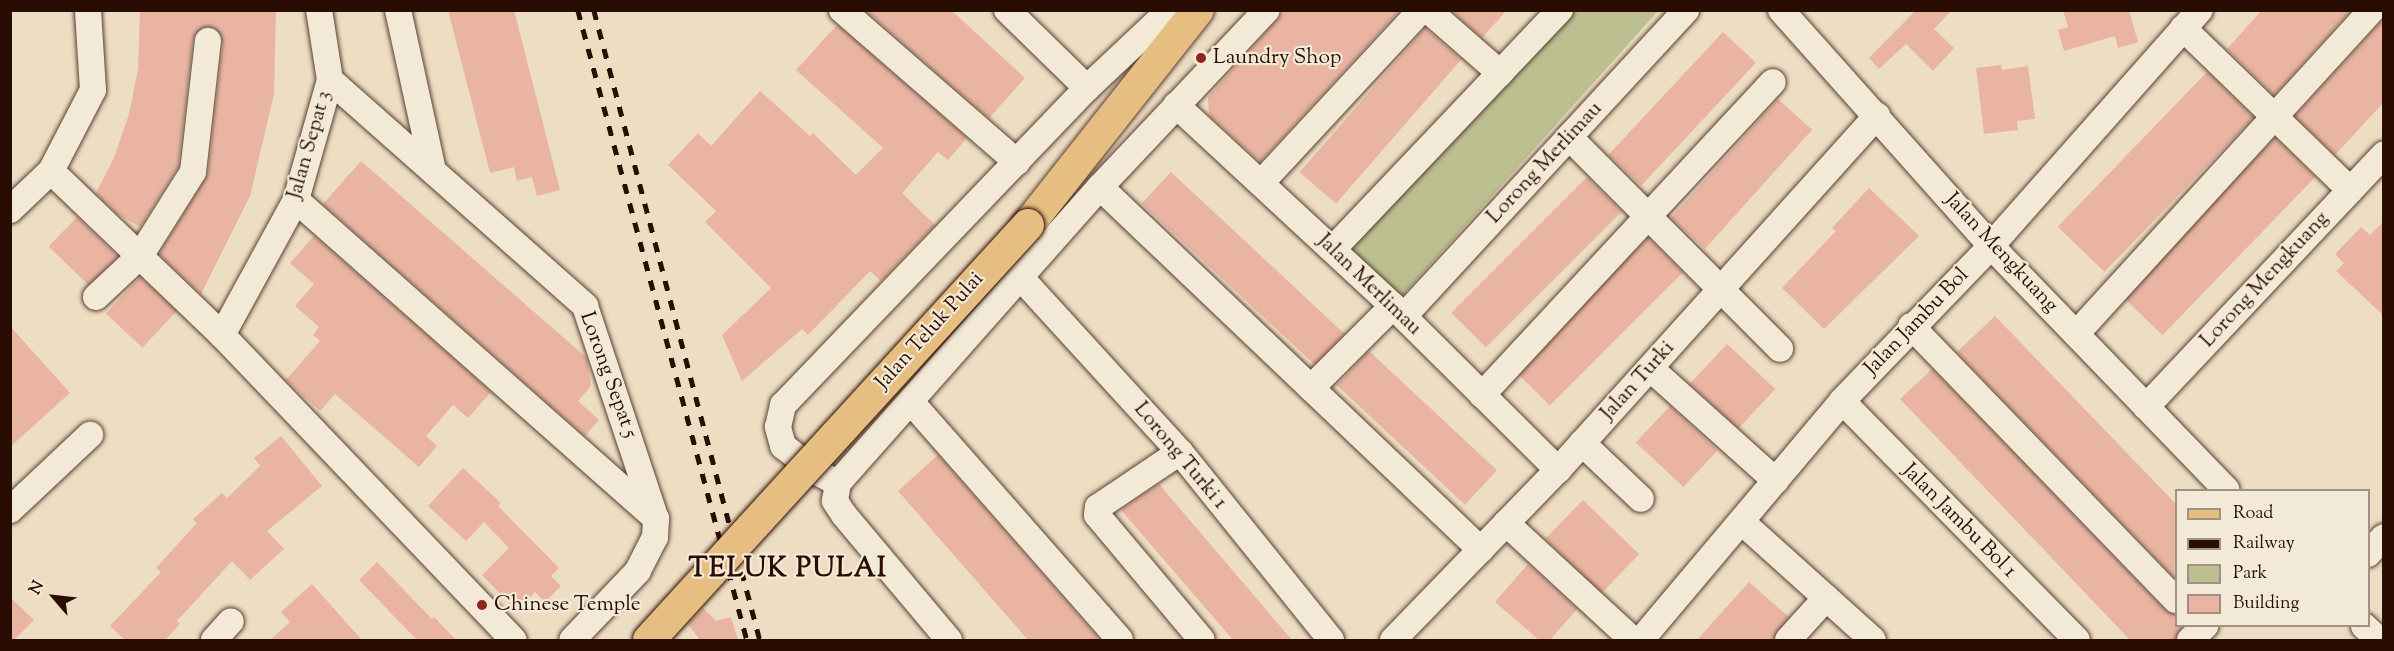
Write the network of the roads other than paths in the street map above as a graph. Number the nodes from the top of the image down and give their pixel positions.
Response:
1 (88, 10) edge
2 (319, 10) edge
3 (398, 10) edge
4 (842, 10) edge
5 (1007, 10) edge
6 (1170, 10) edge
7 (1198, 10) edge
8 (1267, 10) edge
9 (1422, 10) edge
10 (1428, 10) edge
11 (1560, 10) edge
12 (1686, 10) edge
13 (1781, 10) edge
14 (2372, 10) edge
15 (2192, 19) edge
16 (208, 41) dead end
17 (1500, 74) junction
18 (330, 80) junction
19 (1773, 82) dead end
20 (1087, 88) junction
21 (1176, 105) junction
22 (1877, 116) junction
23 (2274, 117) junction
24 (1569, 137) junction
25 (2384, 154) edge
26 (1017, 162) junction
27 (51, 171) junction
28 (433, 171) junction
29 (1261, 183) junction
30 (1100, 187) junction
31 (2350, 190) junction
32 (296, 200) junction
33 (10, 210) edge
34 (1649, 215) junction
35 (1991, 246) junction
36 (1333, 249) junction
37 (140, 256) junction
38 (1021, 278) junction
39 (1719, 288) junction
40 (96, 297) dead end
41 (1398, 311) junction
42 (1911, 326) junction
43 (222, 334) junction
44 (2076, 334) junction
45 (1780, 349) dead end
46 (1650, 368) junction
47 (1311, 388) junction
48 (1482, 394) junction
49 (1842, 401) junction
50 (912, 403) junction
51 (2146, 407) junction
52 (90, 435) dead end
53 (1582, 443) junction
54 (1180, 452) junction
55 (1558, 470) junction
56 (1776, 481) junction
57 (838, 483) junction
58 (2225, 489) edge
59 (1641, 498) dead end
60 (10, 510) edge
61 (656, 519) junction
62 (1742, 522) junction
63 (1506, 523) junction
64 (2384, 537) edge
65 (1481, 550) junction
66 (2370, 552) edge
67 (1826, 598) junction
68 (2175, 599) edge
69 (231, 621) dead end
70 (2365, 627) edge
71 (214, 640) edge
72 (513, 640) edge
73 (572, 640) edge
74 (649, 640) edge
75 (950, 640) edge
76 (1120, 640) edge
77 (1202, 640) edge
78 (1331, 640) edge
79 (1393, 640) edge
80 (1633, 640) edge
81 (1641, 640) edge
82 (1788, 640) edge
83 (1873, 640) edge
84 (2077, 640) edge
85 (2379, 640) edge

1 - 27 street
2 - 18 street, Jalan Sepat 3
3 - 28 street
4 - 26 street
5 - 20 street
6 - 20 street
7 - 74 main road, Jalan Teluk Pulai, bridge
8 - 21 street
9 - 29 street
10 - 17 street
11 - 17 street
12 - 24 street, Lorong Merlimau
13 - 22 street, Jalan Mengkuang
14 - 23 street
15 - 23 street
15 - 35 street, Jalan Jambu Bol
16 - 37 street
17 - 36 street
18 - 28 street, Lorong Sepat 5
18 - 32 street, Jalan Sepat 3
19 - 34 street
20 - 26 street
21 - 29 street, Jalan Merlimau
21 - 30 street
22 - 35 street, Jalan Mengkuang
22 - 39 street, Jalan Turki
23 - 31 street
23 - 44 street
24 - 34 street
24 - 41 street, Lorong Merlimau
25 - 31 street, Lorong Mengkuang
26 - 57 street
27 - 33 street
27 - 37 street
28 - 61 street, Lorong Sepat 5
29 - 36 street, Jalan Merlimau
30 - 38 street
30 - 47 street
31 - 51 street, Lorong Mengkuang
32 - 43 street, Jalan Sepat 3
32 - 61 street
34 - 39 street
34 - 48 street
35 - 42 street, Jalan Jambu Bol
35 - 44 street, Jalan Mengkuang
36 - 41 street, Jalan Merlimau
37 - 40 street
37 - 43 street
38 - 50 street
38 - 54 street, Lorong Turki 1
39 - 45 street
39 - 46 street, Jalan Turki
41 - 47 street, Lorong Merlimau
41 - 48 street, Jalan Merlimau
42 - 49 street, Jalan Jambu Bol
42 - 68 street
43 - 72 street
44 - 51 street, Jalan Mengkuang
46 - 53 street, Jalan Turki
46 - 56 street
47 - 65 street
48 - 55 street, Jalan Merlimau
49 - 56 street, Jalan Jambu Bol
49 - 84 street, Jalan Jambu Bol 1
50 - 57 street
50 - 76 street
51 - 58 street, Jalan Mengkuang
52 - 60 street
53 - 55 street, Jalan Turki
53 - 59 street
54 - 77 street
54 - 78 street, Lorong Turki 1
55 - 63 street, Jalan Turki
56 - 62 street, Jalan Jambu Bol
57 - 75 street
61 - 73 street, Lorong Sepat 5
62 - 67 street
62 - 81 street, Jalan Jambu Bol
63 - 65 street, Jalan Turki
63 - 80 street
64 - 66 street
65 - 79 street, Jalan Turki
67 - 82 street
67 - 83 street
69 - 71 street
70 - 85 street

